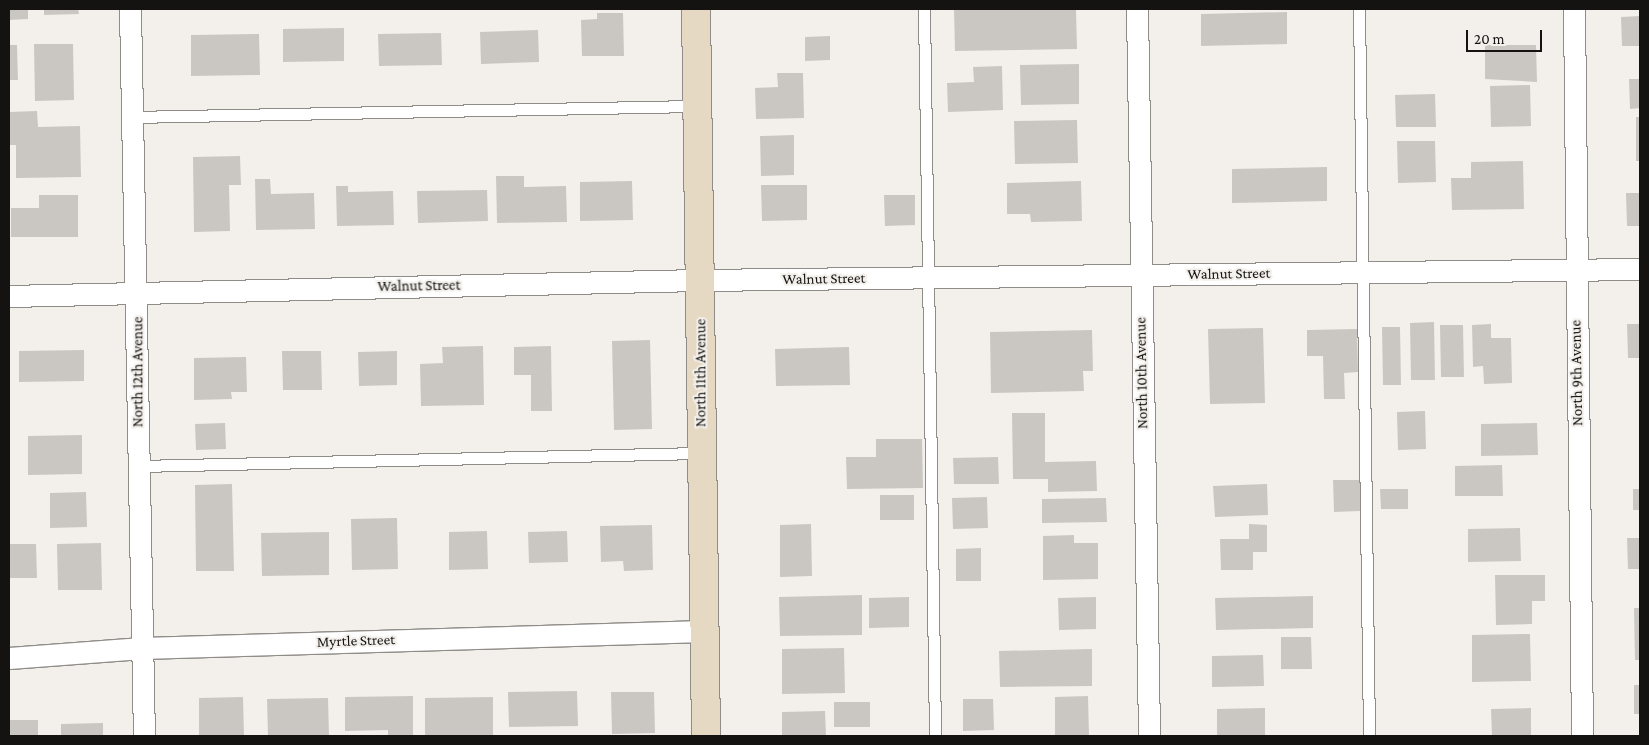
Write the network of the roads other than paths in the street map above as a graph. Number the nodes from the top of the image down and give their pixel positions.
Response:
1 (130, 9) edge
2 (696, 9) edge
3 (924, 9) edge
4 (1137, 9) edge
5 (1359, 9) edge
6 (1574, 9) edge
7 (697, 106) junction
8 (132, 117) junction
9 (1640, 269) edge
10 (1575, 270) junction
11 (1363, 272) junction
12 (1140, 274) junction
13 (927, 277) junction
14 (700, 280) junction
15 (138, 292) junction
16 (9, 296) edge
17 (701, 452) junction
18 (139, 466) junction
19 (704, 630) junction
20 (142, 648) junction
21 (9, 658) edge
22 (144, 736) edge
23 (706, 736) edge
24 (935, 736) edge
25 (1149, 736) edge
26 (1369, 736) edge
27 (1582, 736) edge

1 - 8 street, North 12th Avenue
2 - 7 street, North 11th Avenue
3 - 13 lane
4 - 12 street, North 10th Avenue
5 - 11 lane
6 - 10 street, North 9th Avenue
7 - 8 lane
7 - 14 street, North 11th Avenue
8 - 15 street, North 12th Avenue
9 - 10 street, Walnut Street
10 - 11 street, Walnut Street
10 - 27 street, North 9th Avenue
11 - 12 street, Walnut Street
11 - 26 lane
12 - 13 street, Walnut Street
12 - 25 street, North 10th Avenue
13 - 14 street, Walnut Street
13 - 24 lane
14 - 15 street, Walnut Street
14 - 17 street, North 11th Avenue
15 - 16 street, Walnut Street
15 - 18 street, North 12th Avenue
17 - 18 lane
17 - 19 street, North 11th Avenue
18 - 20 street, North 12th Avenue
19 - 20 street, Myrtle Street
19 - 23 street, North 11th Avenue
20 - 21 street, Myrtle Street
20 - 22 street, North 12th Avenue

